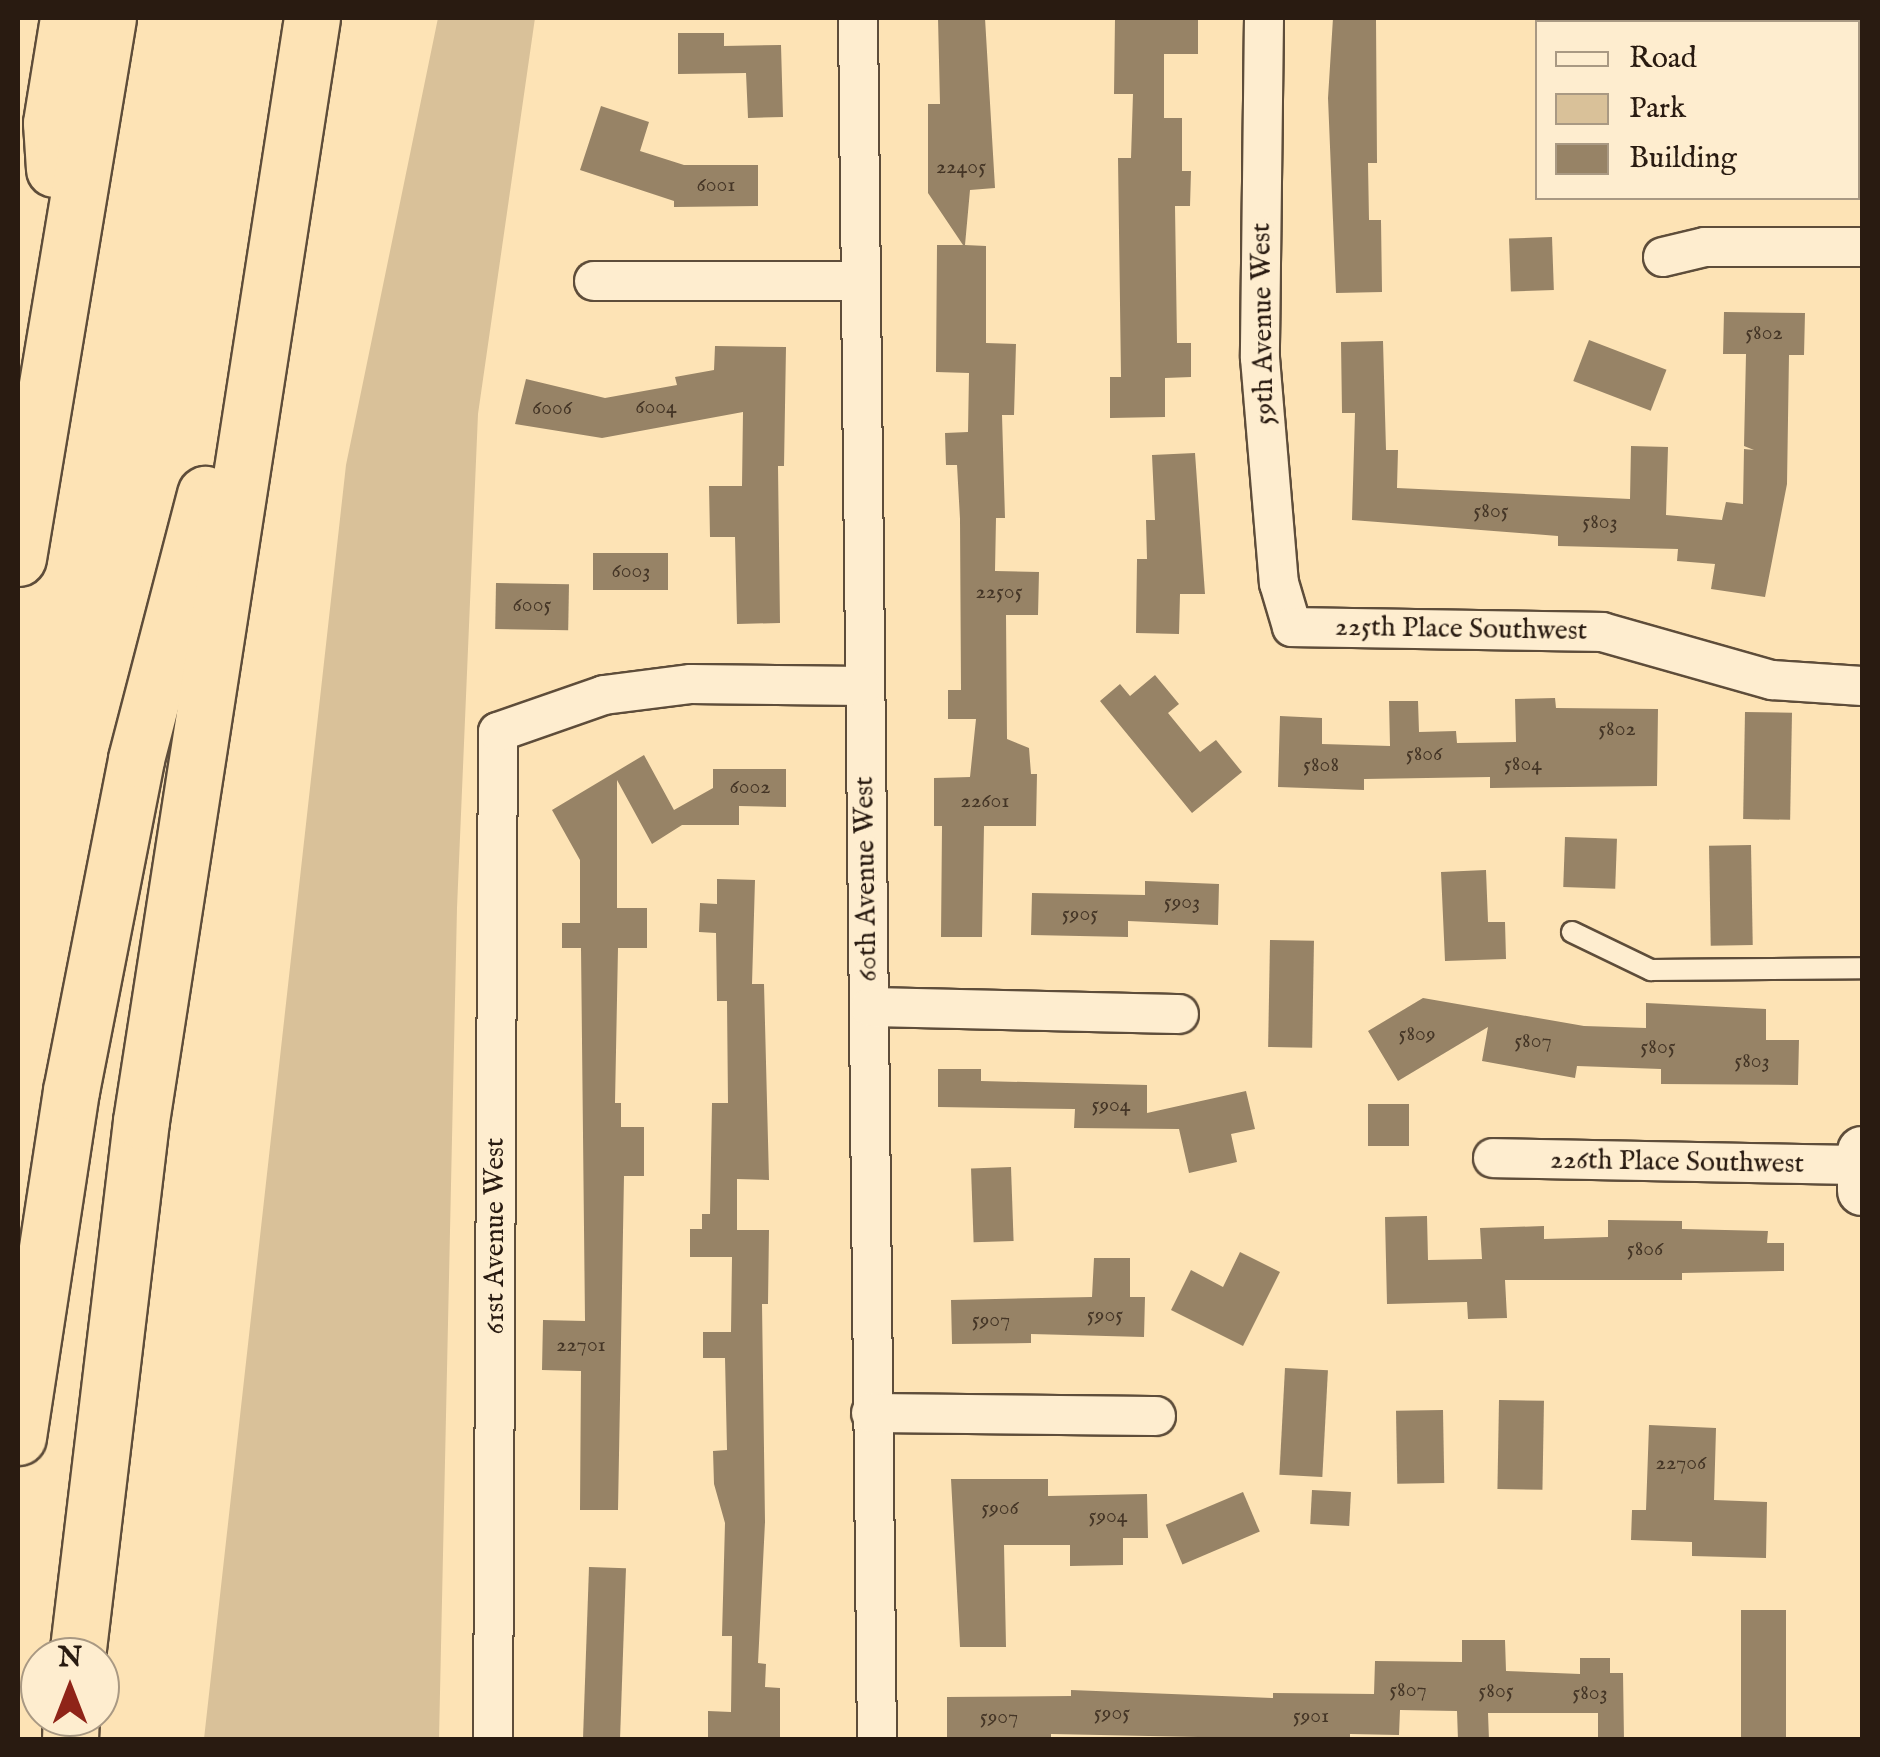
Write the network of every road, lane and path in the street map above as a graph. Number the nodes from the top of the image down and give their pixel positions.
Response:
1 (68, 18) edge
2 (108, 18) edge
3 (312, 18) edge
4 (336, 18) edge
5 (858, 18) edge
6 (1264, 18) edge
7 (279, 208) junction
8 (1862, 247) edge
9 (1663, 256) dead end
10 (63, 271) junction
11 (594, 280) dead end
12 (858, 280) junction
13 (18, 558) edge
14 (1292, 628) joint
15 (862, 686) junction
16 (1862, 686) edge
17 (1572, 932) dead end
18 (1862, 968) edge
19 (870, 1007) junction
20 (1179, 1014) dead end
21 (1862, 1151) edge
22 (1493, 1158) dead end
23 (1862, 1166) edge
24 (1862, 1191) edge
25 (871, 1414) junction
26 (1156, 1416) dead end
27 (18, 1436) edge
28 (78, 1637) edge
29 (493, 1740) edge
30 (877, 1740) edge

1 - 10 highway
2 - 10 highway
3 - 7 highway
4 - 7 highway
5 - 12 street, 60th Avenue West
6 - 14 street, 59th Avenue West
7 - 27 highway
7 - 28 highway
8 - 9 street
10 - 13 highway
11 - 12 street
12 - 15 street, 60th Avenue West
14 - 16 street, 225th Place Southwest
15 - 19 street, 60th Avenue West
15 - 29 street, 61st Avenue West
17 - 18 lane
19 - 20 street
19 - 25 street, 60th Avenue West
21 - 23 street
22 - 23 street, 226th Place Southwest
23 - 24 street
25 - 26 street
25 - 30 street, 60th Avenue West

